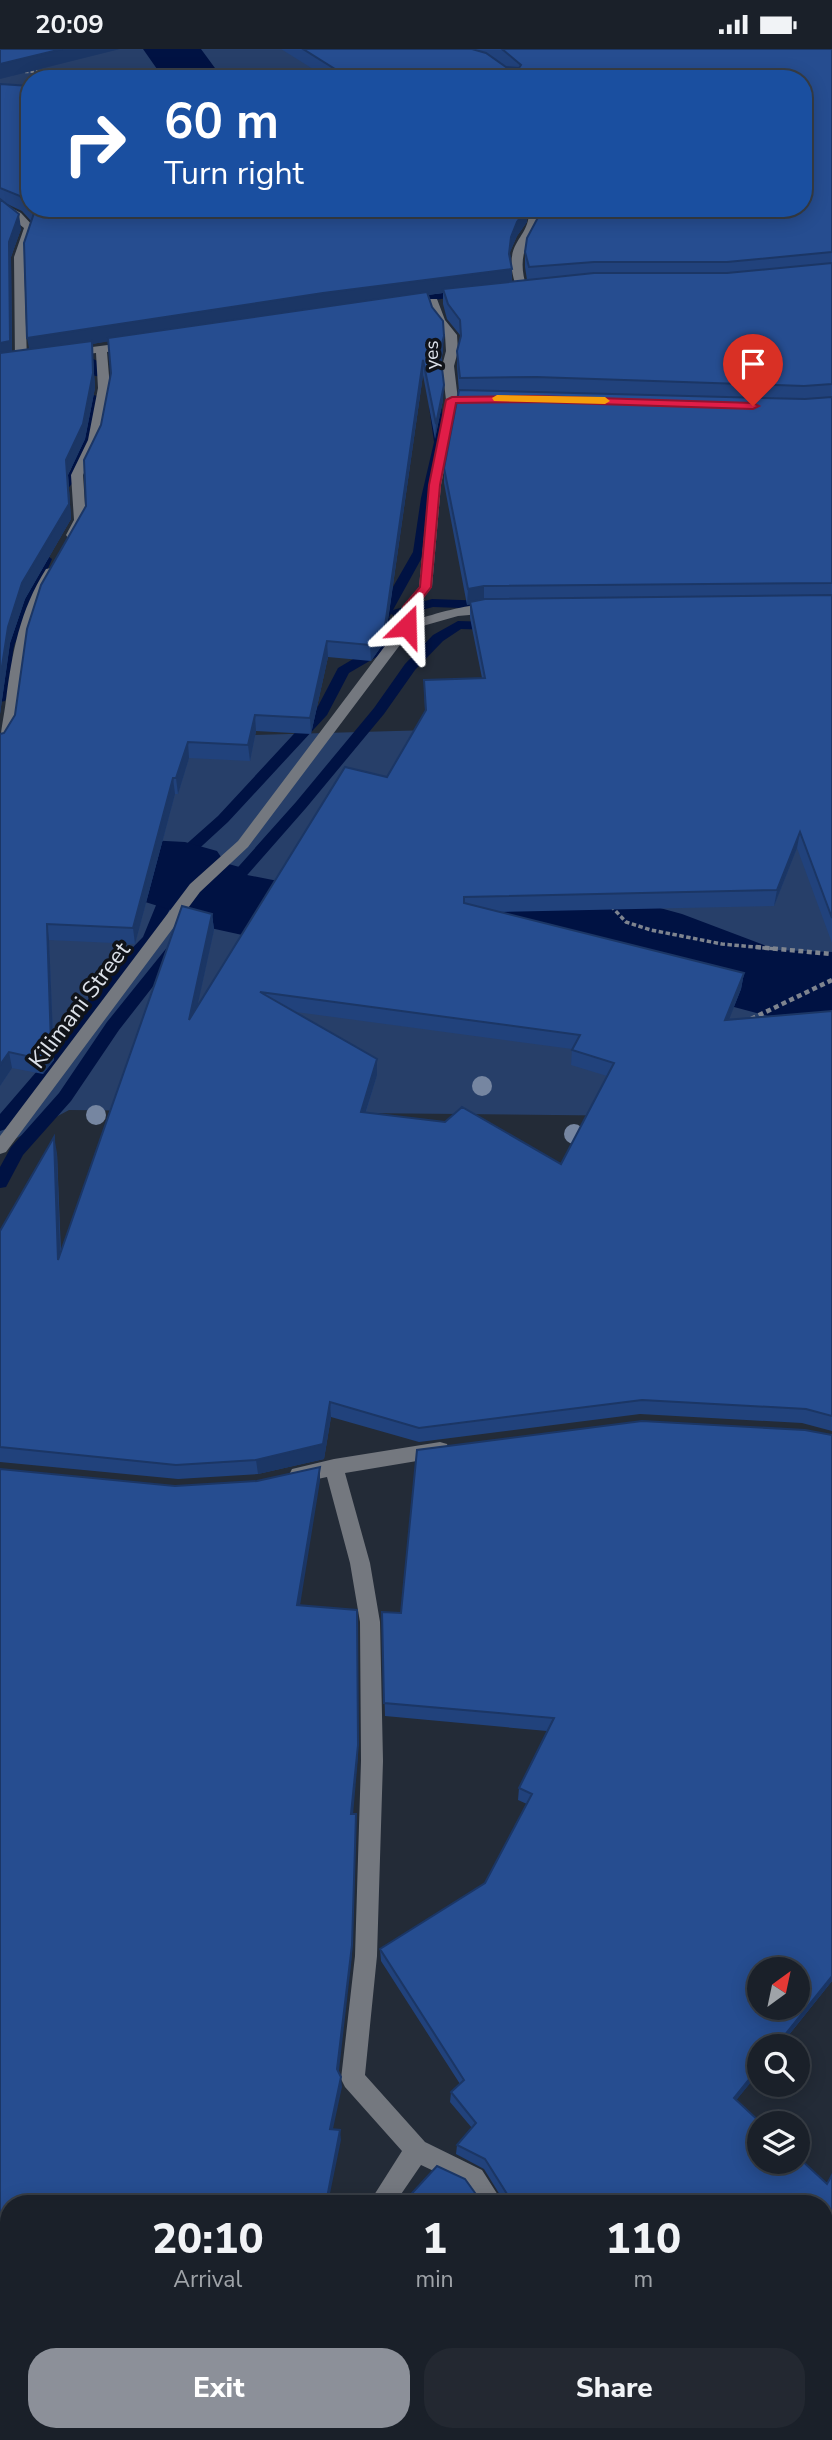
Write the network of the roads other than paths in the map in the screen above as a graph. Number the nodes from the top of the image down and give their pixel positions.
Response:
1 (0, 205) edge
2 (535, 217) edge
3 (522, 289) edge
4 (449, 299) edge
5 (141, 343) edge
6 (101, 350) junction
7 (52, 355) edge
8 (20, 362) edge
9 (465, 399) edge
10 (451, 405) junction
11 (509, 609) edge
12 (407, 626) junction
13 (4, 729) edge
14 (0, 745) edge
15 (0, 1148) edge
16 (458, 1448) edge
17 (334, 1467) junction
18 (284, 1479) edge
19 (417, 2150) junction
20 (386, 2195) edge
21 (486, 2195) edge

1 - 8 street
2 - 3 street
4 - 10 street, yes
5 - 6 street
6 - 7 street
6 - 13 street
9 - 10 street
10 - 12 street, yes
11 - 12 street
12 - 15 street, Kilimani Street
13 - 14 street
16 - 17 street
17 - 18 street
17 - 19 street
19 - 20 street
19 - 21 street

